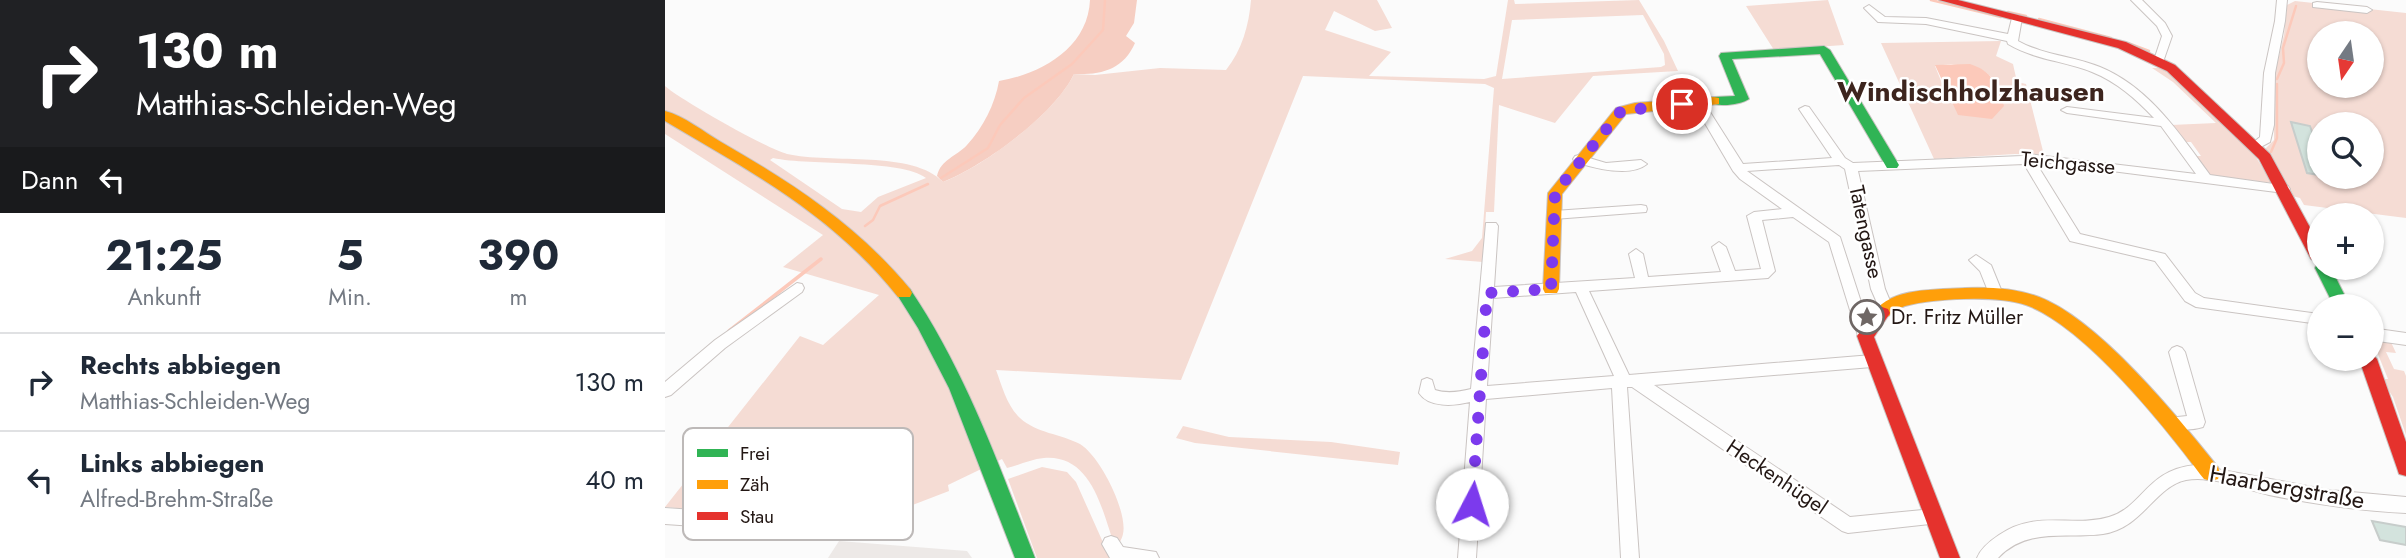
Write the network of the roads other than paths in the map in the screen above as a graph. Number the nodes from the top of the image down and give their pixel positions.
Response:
1 (1945, 0) edge
2 (2136, 0) edge
3 (2282, 0) edge
4 (2354, 4) edge
5 (2317, 5) dead end
6 (1869, 8) dead end
7 (2367, 10) dead end
8 (2017, 18) junction
9 (2010, 38) junction
10 (2159, 60) junction
11 (1699, 103) junction
12 (1805, 109) dead end
13 (2067, 110) dead end
14 (665, 115) edge
15 (2164, 123) junction
16 (2255, 146) junction
17 (2027, 158) junction
18 (1579, 159) junction
19 (1641, 164) dead end
20 (1846, 164) junction
21 (1892, 165) junction
22 (1737, 168) junction
23 (2205, 178) junction
24 (2284, 189) junction
25 (1641, 209) dead end
26 (1796, 212) junction
27 (1554, 215) junction
28 (1491, 226) dead end
29 (2307, 235) edge
30 (1719, 247) dead end
31 (1636, 254) dead end
32 (1976, 260) dead end
33 (1730, 277) junction
34 (1643, 283) junction
35 (797, 288) dead end
36 (1581, 288) junction
37 (1551, 289) junction
38 (1995, 292) junction
39 (1487, 293) junction
40 (1856, 307) junction
41 (1886, 308) junction
42 (2307, 317) edge
43 (1864, 336) junction
44 (2384, 336) edge
45 (2406, 339) edge
46 (2177, 352) dead end
47 (1872, 361) junction
48 (2372, 371) edge
49 (1626, 381) junction
50 (1427, 384) dead end
51 (665, 391) edge
52 (1479, 393) junction
53 (2174, 423) junction
54 (2406, 468) edge
55 (2211, 473) junction
56 (2406, 505) edge
57 (665, 516) edge
58 (683, 517) edge
59 (1933, 517) junction
60 (1111, 544) dead end
61 (1025, 558) edge
62 (1150, 558) edge
63 (1467, 558) edge
64 (1630, 558) edge
65 (1950, 558) edge
66 (1986, 558) edge

1 - 8 street
2 - 10 street
3 - 16 street
4 - 5 street
4 - 7 street
6 - 9 street
8 - 9 street
8 - 10 street
9 - 15 street
10 - 16 street
11 - 18 street
11 - 21 street
11 - 22 street
12 - 20 street, Tatengasse
13 - 15 street
14 - 61 street
15 - 23 street
16 - 24 street
17 - 21 street, Teichgasse
17 - 23 street, Teichgasse
17 - 42 street
18 - 19 street
18 - 27 street
20 - 21 street, Teichgasse
20 - 22 street, Tatengasse
20 - 41 street, Tatengasse
22 - 26 street
23 - 24 street, Teichgasse
24 - 29 street
25 - 27 street
26 - 33 street
26 - 40 street
27 - 37 street
28 - 39 street
30 - 33 street
31 - 34 street
32 - 38 street
33 - 34 street
34 - 36 street
35 - 51 street
36 - 37 street
36 - 49 street
37 - 39 street
38 - 41 street
38 - 53 street
39 - 52 street
40 - 41 street
40 - 43 street
41 - 43 street
43 - 47 street
44 - 45 street
46 - 53 street
47 - 49 street
47 - 59 street
48 - 54 street
49 - 52 street
49 - 59 street, Heckenhügel
49 - 64 street
50 - 52 street
52 - 63 street
53 - 55 street
55 - 56 street, Haarbergstraße
55 - 66 street, Haarbergstraße
57 - 58 street
59 - 65 street
60 - 62 street

